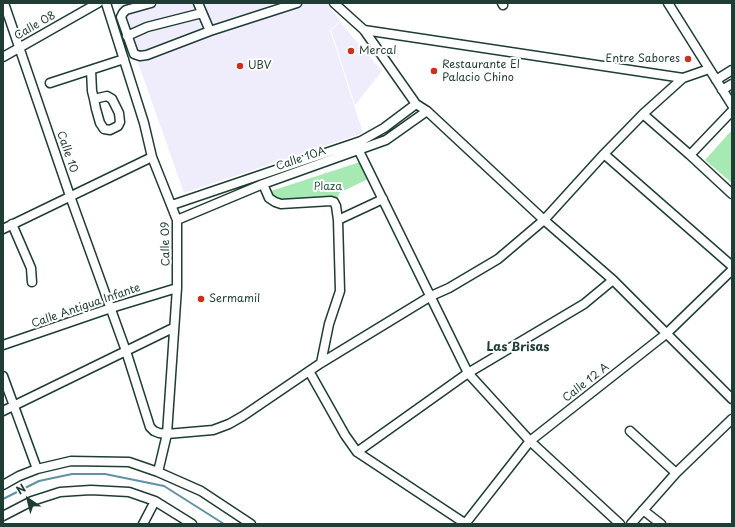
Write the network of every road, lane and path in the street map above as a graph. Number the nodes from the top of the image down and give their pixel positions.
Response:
1 (4, 3) edge
2 (98, 3) edge
3 (106, 3) edge
4 (151, 3) edge
5 (198, 3) edge
6 (297, 3) edge
7 (335, 3) edge
8 (668, 3) edge
9 (202, 13) junction
10 (364, 30) junction
11 (210, 31) junction
12 (127, 36) junction
13 (19, 48) junction
14 (3, 57) edge
15 (124, 59) junction
16 (709, 69) junction
17 (91, 70) junction
18 (732, 70) edge
19 (683, 78) junction
20 (716, 80) junction
21 (50, 83) dead end
22 (732, 84) edge
23 (722, 90) junction
24 (94, 99) dead end
25 (416, 104) junction
26 (732, 105) edge
27 (427, 111) junction
28 (732, 111) edge
29 (643, 114) junction
30 (358, 151) junction
31 (604, 154) junction
32 (690, 154) junction
33 (152, 157) junction
34 (263, 184) junction
35 (732, 194) edge
36 (70, 196) junction
37 (383, 198) junction
38 (172, 205) junction
39 (177, 220) junction
40 (338, 220) junction
41 (544, 220) junction
42 (12, 224) junction
43 (3, 228) edge
44 (732, 266) edge
45 (732, 270) edge
46 (613, 280) junction
47 (32, 282) dead end
48 (177, 288) junction
49 (431, 296) junction
50 (111, 308) junction
51 (174, 328) junction
52 (666, 334) junction
53 (3, 345) edge
54 (126, 351) junction
55 (321, 363) junction
56 (308, 371) junction
57 (468, 373) junction
58 (3, 376) edge
59 (732, 399) edge
60 (14, 405) junction
61 (3, 411) edge
62 (732, 418) edge
63 (630, 431) dead end
64 (167, 434) junction
65 (530, 441) junction
66 (357, 452) junction
67 (38, 469) junction
68 (158, 472) junction
69 (676, 473) junction
70 (3, 485) edge
71 (155, 502) junction
72 (643, 510) junction
73 (3, 516) edge
74 (143, 524) edge
75 (192, 524) edge
76 (251, 524) edge
77 (465, 524) edge
78 (620, 524) edge
79 (631, 524) edge
80 (661, 524) edge

1 - 13 street, Calle 10
2 - 13 street, Calle 08
3 - 15 street, Calle 09
4 - 12 street
5 - 9 street
6 - 11 street
7 - 10 street
8 - 16 street
9 - 11 street
9 - 12 street
10 - 19 street
10 - 25 street
11 - 12 street
13 - 14 street, Calle 08
13 - 36 street, Calle 10
15 - 17 street
15 - 33 street, Calle 09
16 - 19 street
16 - 20 street
17 - 21 street
17 - 24 street
18 - 20 street
19 - 29 street
20 - 23 street
22 - 23 street
23 - 26 street
25 - 27 street
25 - 38 street, Calle 10A
27 - 30 street, Calle 10A
27 - 41 street
28 - 32 street
29 - 31 street
29 - 32 street
30 - 34 street, Calle 10A
30 - 37 street
31 - 41 street
31 - 44 street
32 - 35 street
33 - 36 street
33 - 38 street, Calle 09
34 - 39 street, Calle 10A
34 - 40 street
36 - 42 street
36 - 50 street, Calle 10
37 - 40 street
37 - 49 street
38 - 39 street, Calle 09
39 - 48 street, Calle 09
40 - 55 street
41 - 46 street
41 - 49 street
42 - 43 street
42 - 47 street
45 - 52 street, Calle 12 A
46 - 52 street
46 - 57 street
48 - 50 street, Calle Antigua Infante
48 - 51 street, Calle 09
49 - 55 street
49 - 57 street
50 - 53 street, Calle Antigua Infante
50 - 54 street, Calle 10
51 - 54 street
51 - 64 street, Calle 09
52 - 59 street
52 - 65 street, Calle 12 A
54 - 60 street
54 - 64 street, Calle 10
55 - 56 street
56 - 64 street
56 - 66 street
57 - 65 street
57 - 66 street
58 - 60 street
60 - 61 street
60 - 67 street
62 - 69 street
63 - 69 street
64 - 68 street, Calle 09
65 - 77 street, Calle 12 A
65 - 78 street
66 - 77 street
67 - 68 street
67 - 70 street
68 - 76 street
69 - 72 street
71 - 73 street
71 - 74 street
71 - 75 street
72 - 79 street
72 - 80 street

